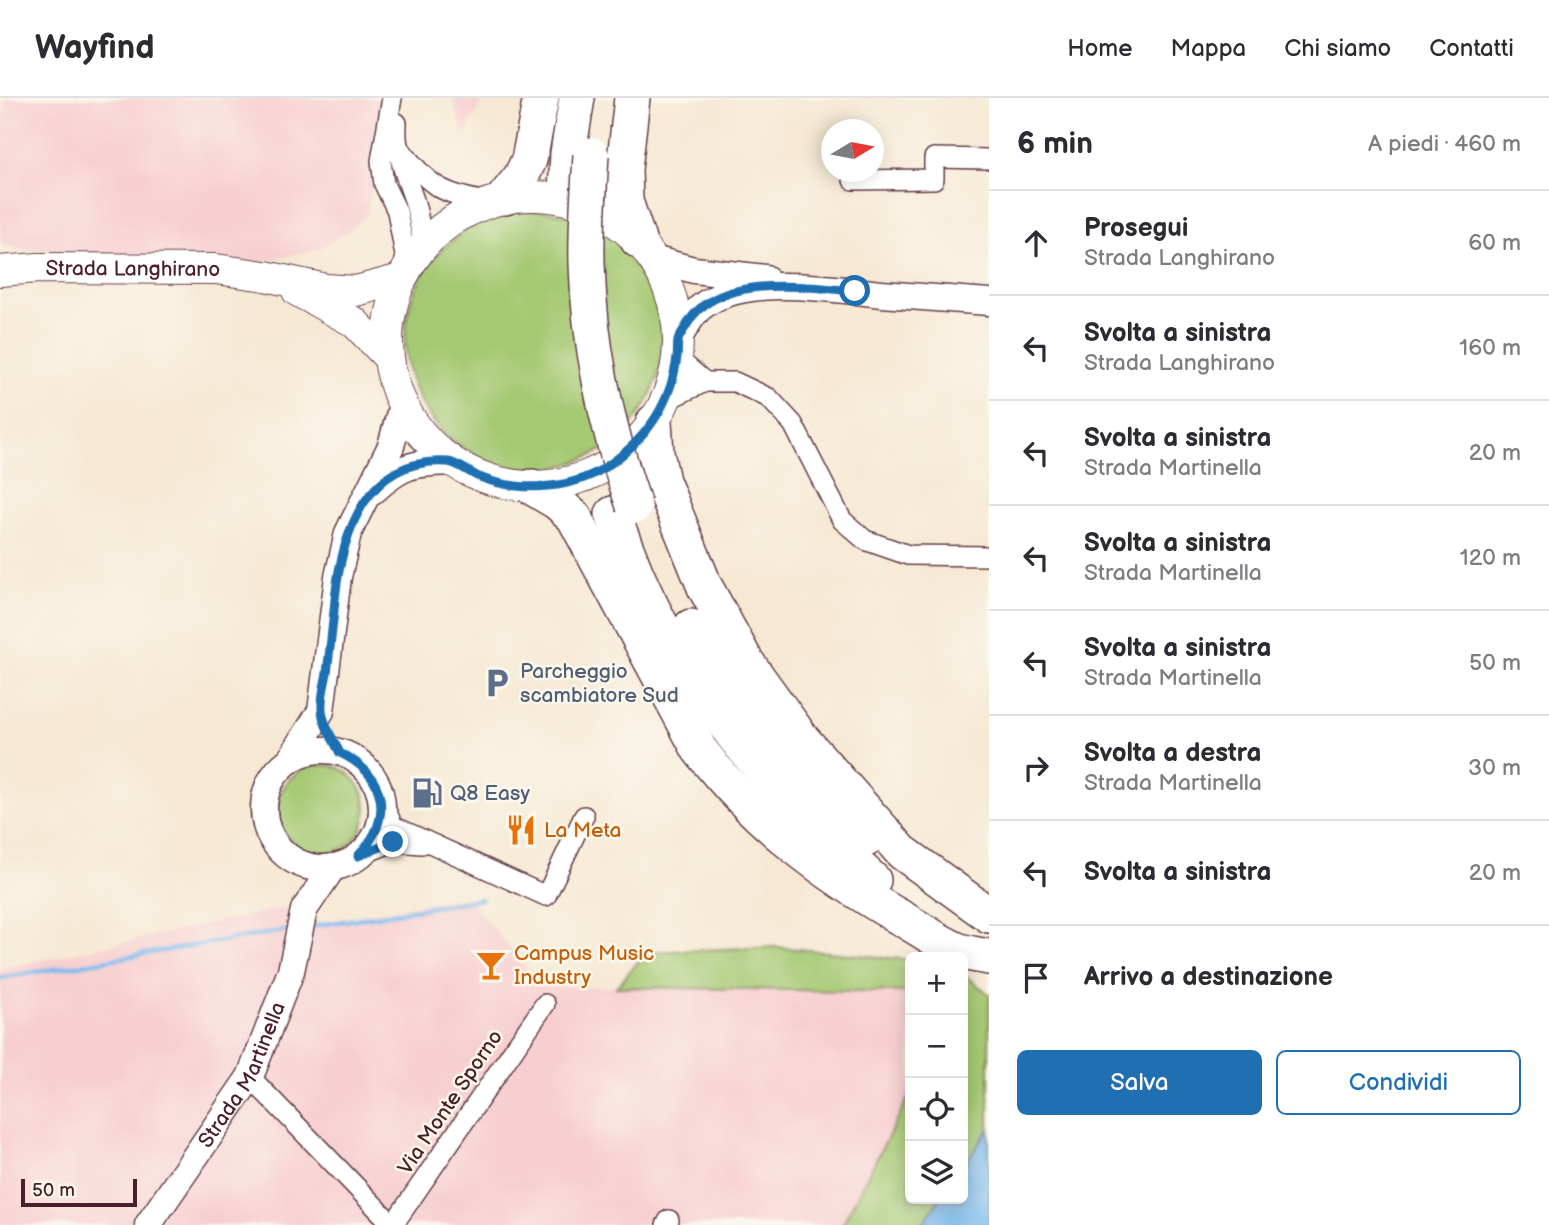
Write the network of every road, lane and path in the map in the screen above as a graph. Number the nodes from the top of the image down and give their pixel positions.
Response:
1 (392, 98) edge
2 (400, 98) edge
3 (541, 98) edge
4 (577, 98) edge
5 (598, 98) edge
6 (632, 98) edge
7 (396, 143) junction
8 (579, 154) junction
9 (989, 159) edge
10 (884, 180) edge
11 (496, 200) junction
12 (646, 249) junction
13 (410, 264) junction
14 (0, 271) edge
15 (265, 276) junction
16 (790, 286) junction
17 (989, 302) edge
18 (678, 349) junction
19 (388, 357) junction
20 (705, 382) junction
21 (402, 405) junction
22 (660, 411) junction
23 (452, 462) junction
24 (532, 487) junction
25 (368, 495) junction
26 (623, 510) junction
27 (989, 556) edge
28 (321, 711) junction
29 (340, 753) junction
30 (290, 760) junction
31 (380, 797) junction
32 (584, 816) dead end
33 (433, 845) junction
34 (358, 856) junction
35 (289, 858) junction
36 (333, 867) junction
37 (304, 910) junction
38 (989, 917) edge
39 (989, 958) edge
40 (545, 1004) dead end
41 (250, 1077) junction
42 (148, 1225) edge
43 (393, 1225) edge

1 - 13 street
2 - 7 street
3 - 11 highway
4 - 8 highway
5 - 8 highway
6 - 12 highway
7 - 11 street
7 - 13 street
8 - 26 highway, bridge
8 - 26 highway
9 - 10 street
11 - 12 main road, Strada Langhirano
11 - 13 main road, Strada Langhirano
12 - 16 street, Strada Langhirano
12 - 18 main road, Strada Langhirano
13 - 15 main road, Strada Langhirano
13 - 19 main road, Strada Langhirano
14 - 15 main road, Strada Langhirano
15 - 19 main road, Strada Langhirano
16 - 17 street, Strada Langhirano
16 - 18 street, Strada Langhirano
18 - 20 street
18 - 22 main road, Strada Langhirano
19 - 21 main road, Strada Langhirano
20 - 22 street
20 - 27 street
21 - 23 main road, Strada Langhirano
21 - 25 street, Strada Martinella
22 - 24 main road, Strada Langhirano
22 - 38 highway
23 - 24 main road, Strada Langhirano
23 - 25 street, Strada Martinella
24 - 39 highway
25 - 28 street, Strada Martinella
26 - 38 highway
26 - 39 highway
28 - 29 street
28 - 30 street, Strada Martinella
29 - 30 street
29 - 31 street
30 - 35 street, Strada Martinella
31 - 33 street
31 - 34 street
32 - 33 street
33 - 34 street
34 - 36 street
35 - 36 street
35 - 37 street, Strada Martinella
36 - 37 street, Strada Martinella
37 - 41 street, Strada Martinella
40 - 43 street, Via Monte Sporno
41 - 42 street, Strada Martinella
41 - 43 street

